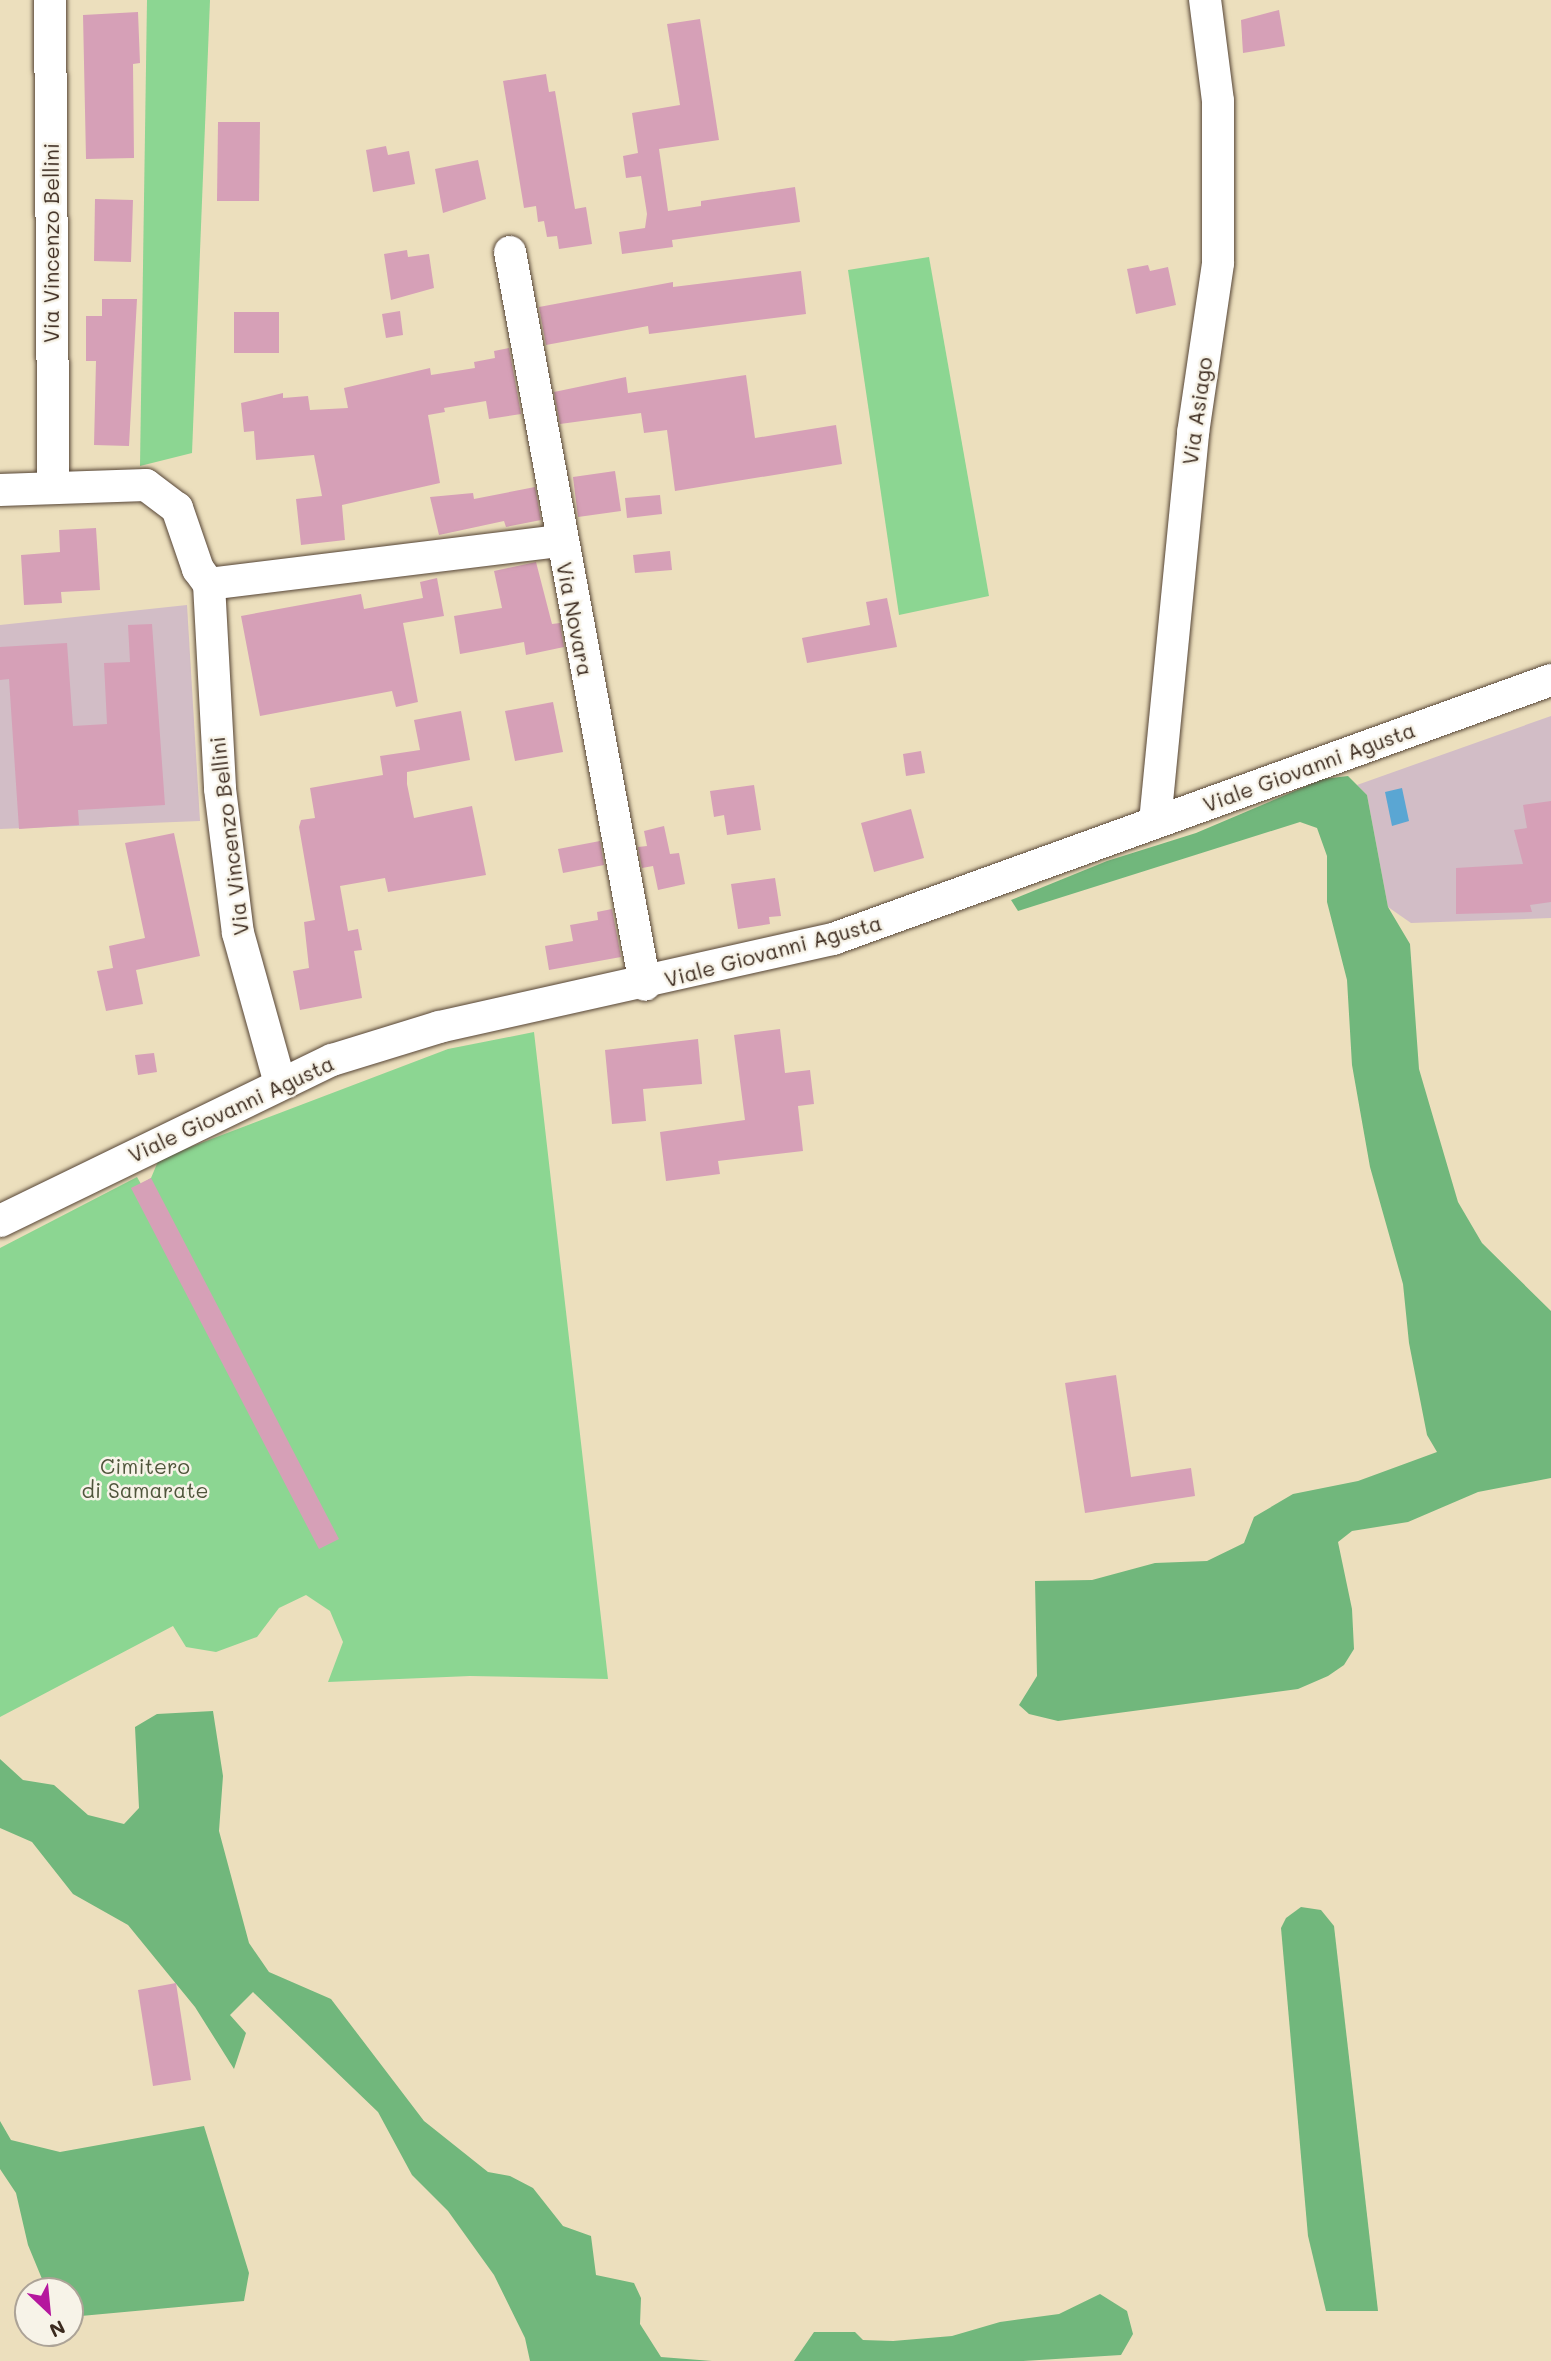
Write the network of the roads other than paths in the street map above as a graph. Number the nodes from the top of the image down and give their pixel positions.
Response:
1 (50, 0) edge
2 (1205, 0) edge
3 (510, 252) dead end
4 (53, 486) junction
5 (0, 490) edge
6 (560, 541) junction
7 (209, 584) junction
8 (1551, 680) edge
9 (1155, 822) junction
10 (645, 985) junction
11 (280, 1083) junction
12 (0, 1221) edge

1 - 4 street, Via Vincenzo Bellini
2 - 9 street, Via Asiago
3 - 6 street, Via Novara
4 - 5 street, Via Vincenzo Bellini
4 - 7 street, Via Vincenzo Bellini
6 - 7 street
6 - 10 street, Via Novara
7 - 11 street, Via Vincenzo Bellini
8 - 9 street, Viale Giovanni Agusta
9 - 10 street, Viale Giovanni Agusta
10 - 11 street, Viale Giovanni Agusta
11 - 12 street, Viale Giovanni Agusta

